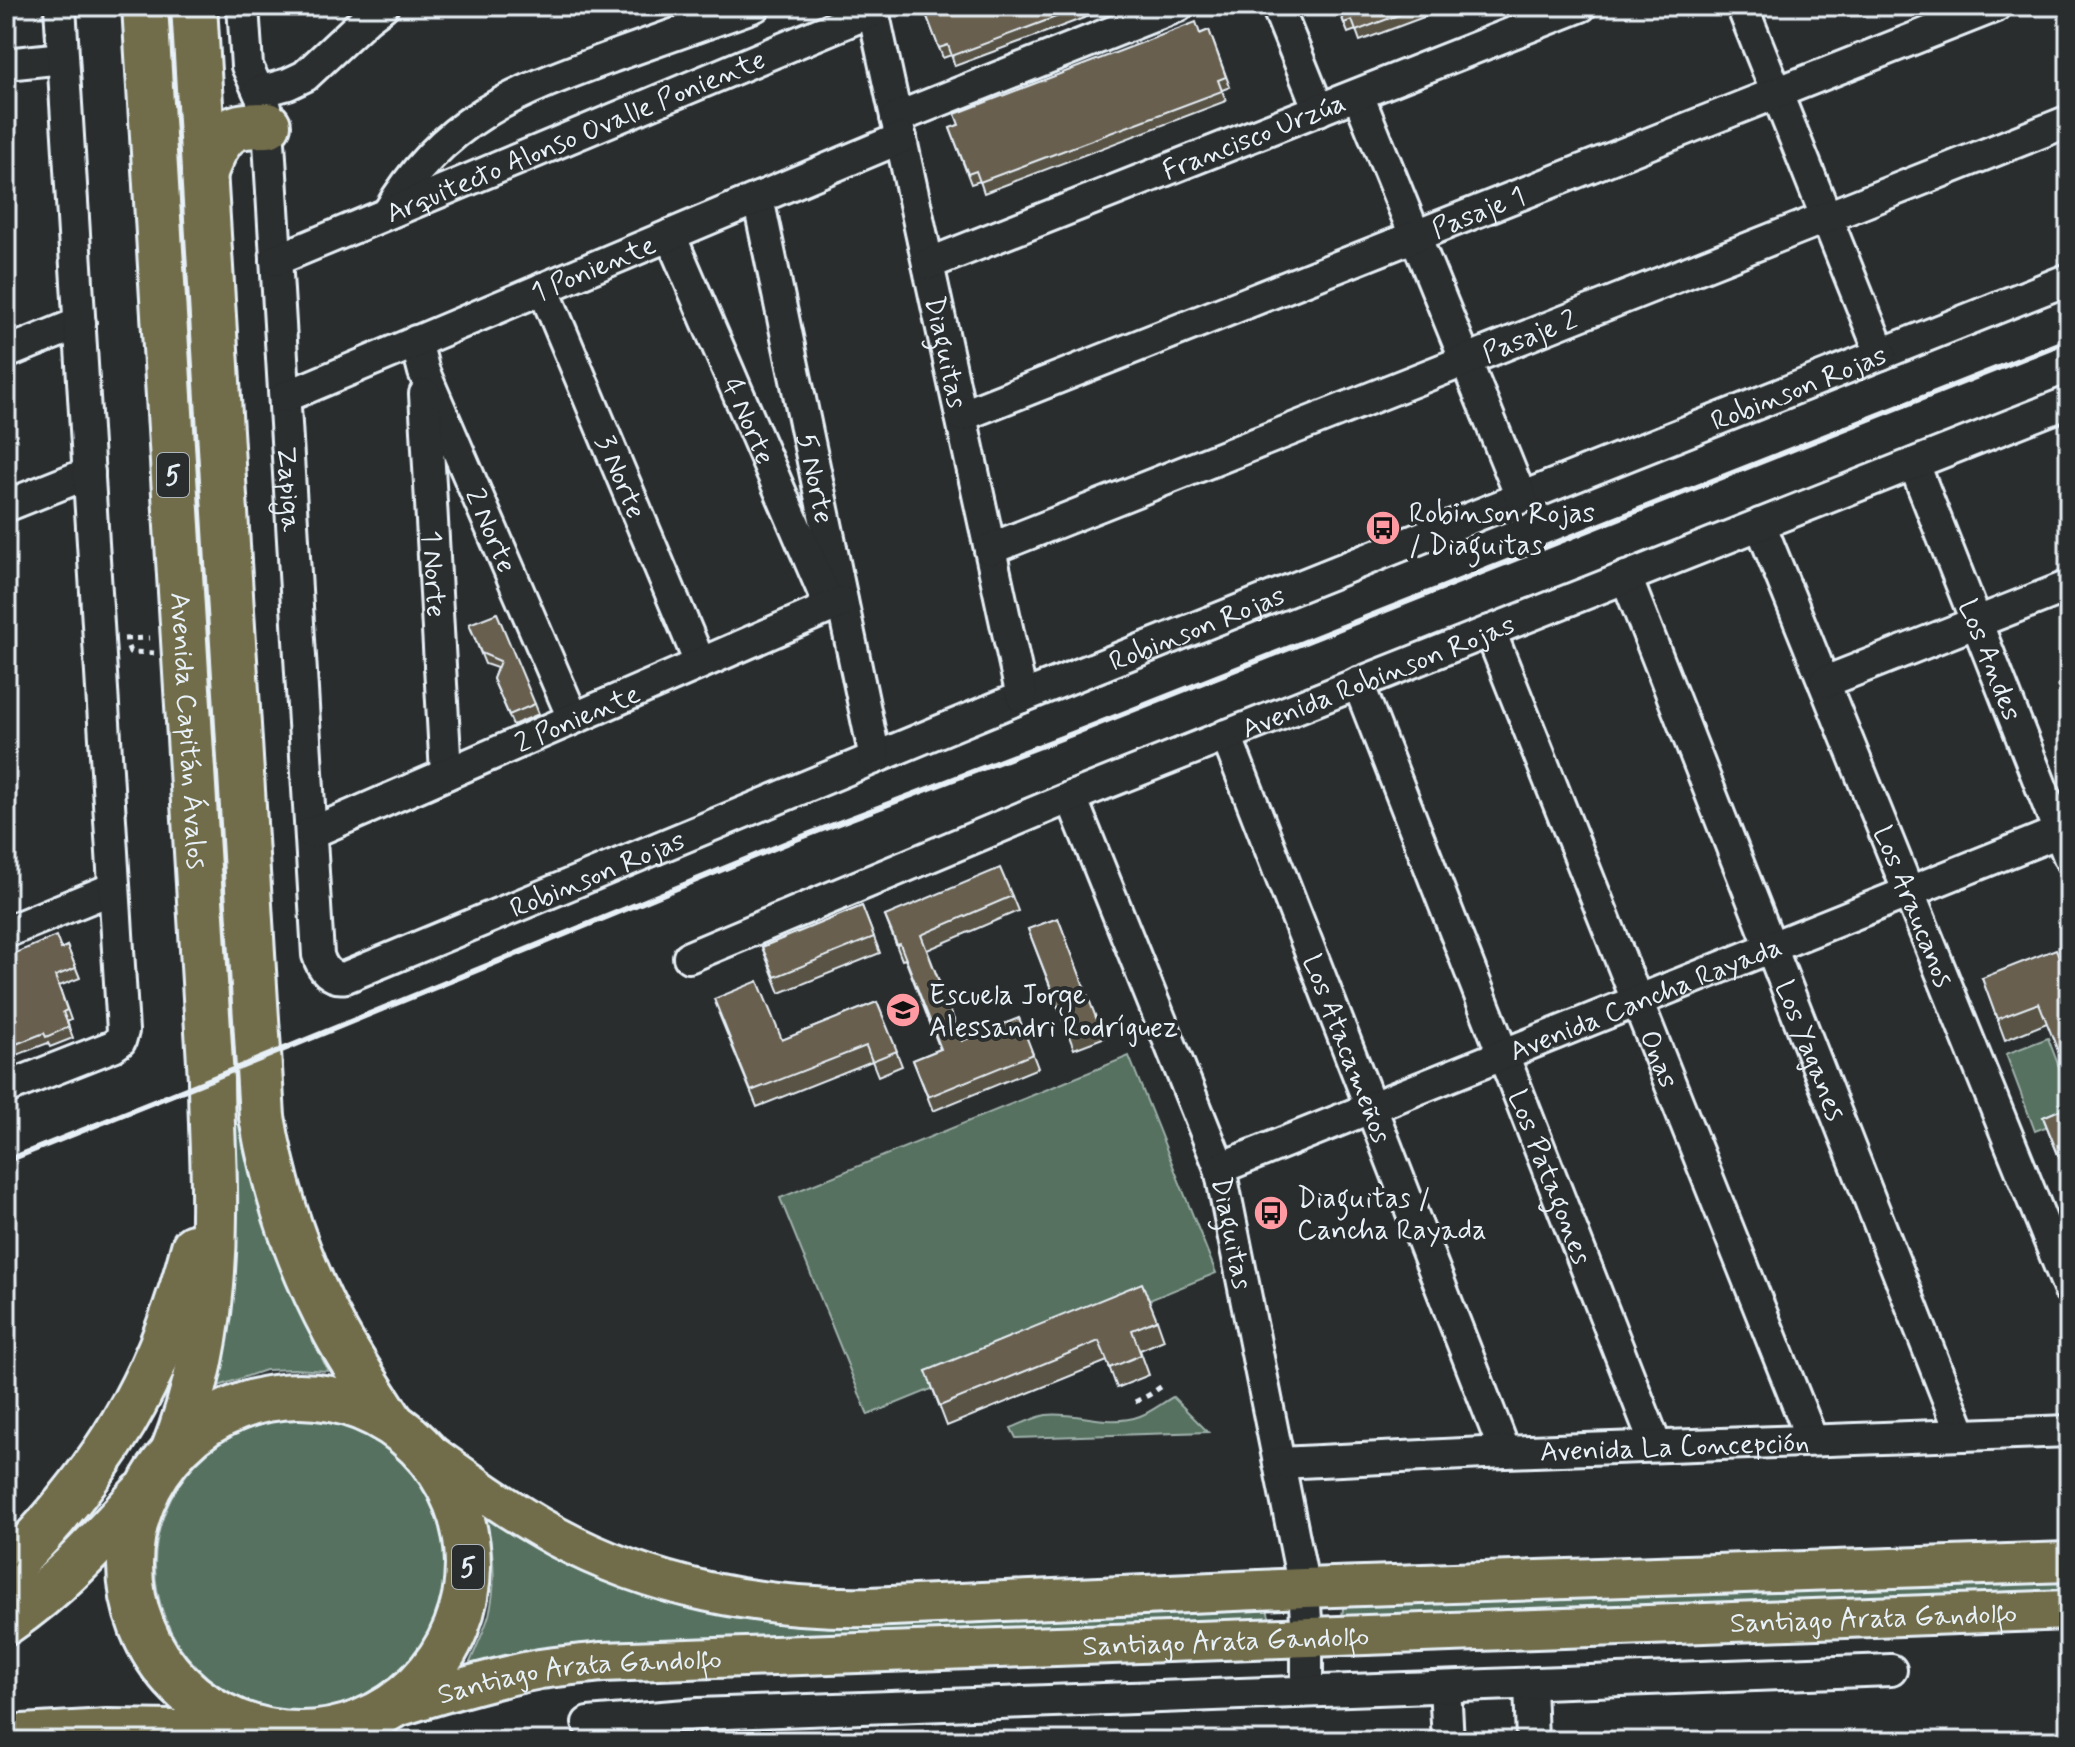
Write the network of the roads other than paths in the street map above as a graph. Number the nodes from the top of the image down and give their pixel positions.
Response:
1 (60, 6) edge
2 (145, 6) edge
3 (194, 6) edge
4 (243, 6) edge
5 (383, 6) edge
6 (755, 6) edge
7 (1178, 6) edge
8 (1277, 6) edge
9 (1581, 6) edge
10 (1742, 6) edge
11 (1996, 6) edge
12 (873, 8) edge
13 (63, 58) junction
14 (6, 64) edge
15 (1777, 93) junction
16 (1358, 95) junction
17 (263, 108) junction
18 (1319, 110) junction
19 (2069, 121) edge
20 (899, 128) junction
21 (204, 174) junction
22 (758, 198) junction
23 (388, 213) junction
24 (1826, 217) junction
25 (670, 235) junction
26 (1415, 236) junction
27 (276, 260) junction
28 (928, 264) junction
29 (2069, 279) edge
30 (543, 288) junction
31 (80, 323) junction
32 (416, 341) junction
33 (6, 353) edge
34 (1881, 354) junction
35 (1466, 360) junction
36 (424, 372) junction
37 (285, 397) junction
38 (2069, 402) edge
39 (961, 416) junction
40 (1914, 464) junction
41 (89, 473) junction
42 (1521, 497) junction
43 (6, 506) edge
44 (1760, 524) junction
45 (990, 549) junction
46 (1626, 577) junction
47 (2069, 586) edge
48 (836, 604) junction
49 (1977, 622) junction
50 (1490, 631) junction
51 (700, 663) junction
52 (1825, 682) junction
53 (1358, 683) junction
54 (1022, 697) junction
55 (573, 718) junction
56 (1226, 735) junction
57 (875, 758) junction
58 (446, 774) junction
59 (1071, 797) junction
60 (311, 833) junction
61 (2066, 839) edge
62 (114, 888) junction
63 (1909, 892) junction
64 (6, 932) edge
65 (1771, 948) junction
66 (689, 957) dead end
67 (328, 973) joint
68 (1637, 1001) junction
69 (1504, 1055) junction
70 (6, 1088) edge
71 (1371, 1108) junction
72 (211, 1117) junction
73 (1220, 1168) junction
74 (2069, 1289) edge
75 (2069, 1431) edge
76 (407, 1435) junction
77 (1962, 1435) junction
78 (1812, 1440) junction
79 (1656, 1446) junction
80 (1505, 1452) junction
81 (1279, 1463) junction
82 (162, 1468) junction
83 (2069, 1562) edge
84 (6, 1570) edge
85 (1304, 1588) junction
86 (2069, 1610) edge
87 (6, 1622) edge
88 (1307, 1637) junction
89 (1891, 1670) dead end
90 (1530, 1684) junction
91 (1445, 1687) junction
92 (1307, 1691) junction
93 (388, 1710) junction
94 (588, 1723) dead end
95 (712, 1727) edge
96 (279, 1734) junction
97 (6, 1738) edge
98 (1448, 1741) edge
99 (1532, 1741) edge

1 - 13 street
2 - 72 highway, Avenida Capitán Ávalos / 5
3 - 21 highway, Avenida Capitán Ávalos / 5
4 - 17 street, Zapiga
5 - 17 street
6 - 23 street
7 - 20 street, 1 Poniente
8 - 18 street
9 - 16 street, Francisco Urzúa
10 - 15 street
11 - 15 street, Pasaje 1
12 - 20 street, Diaguitas
12 - 23 street, Arquitecto Alonso Ovalle Poniente
13 - 14 street
13 - 31 street
15 - 24 street
15 - 26 street, Pasaje 1
16 - 18 street, Francisco Urzúa
16 - 26 street
17 - 21 highway
17 - 27 street, Zapiga
18 - 28 street, Francisco Urzúa
19 - 24 street, Pasaje 2
20 - 22 street, 1 Poniente
20 - 28 street, Diaguitas
21 - 76 highway, Avenida Capitán Ávalos / 5
22 - 25 street, 1 Poniente
22 - 48 street, 5 Norte
23 - 27 street, Arquitecto Alonso Ovalle Poniente
24 - 34 street
24 - 35 street, Pasaje 2
25 - 30 street, 1 Poniente
25 - 48 street, 4 Norte
26 - 35 street
26 - 39 street, Pasaje 1
27 - 37 street, Zapiga
28 - 39 street, Diaguitas
29 - 34 street, Robinson Rojas
30 - 32 street, 1 Poniente
30 - 51 street, 3 Norte
31 - 33 street
31 - 41 street
32 - 36 street, 2 Norte
32 - 37 street, 1 Poniente
34 - 42 street, Robinson Rojas
35 - 42 street
35 - 45 street, Pasaje 2
36 - 55 street, 2 Norte
36 - 58 street, 1 Norte
37 - 60 street, Zapiga
38 - 40 street, Avenida Robinson Rojas
39 - 45 street, Diaguitas
40 - 44 street, Avenida Robinson Rojas
40 - 49 street, Los Andes
41 - 43 street
41 - 62 street
42 - 54 street, Robinson Rojas
44 - 46 street, Avenida Robinson Rojas
44 - 52 street, Los Araucanos
45 - 54 street, Diaguitas
46 - 50 street, Avenida Robinson Rojas
46 - 65 street, Los Yaganes
47 - 49 street
48 - 51 street, 2 Poniente
48 - 57 street, 5 Norte
49 - 52 street
49 - 61 street, Los Andes
50 - 53 street, Avenida Robinson Rojas
50 - 68 street, Onas
51 - 55 street, 2 Poniente
52 - 63 street, Los Araucanos
53 - 56 street, Avenida Robinson Rojas
53 - 69 street, Los Patagones
54 - 57 street, Robinson Rojas
55 - 58 street, 2 Poniente
56 - 59 street, Avenida Robinson Rojas
56 - 71 street, Los Atacameños
57 - 67 street, Robinson Rojas
58 - 60 street, 2 Poniente
59 - 66 street, Avenida Robinson Rojas
59 - 73 street, Diaguitas
60 - 67 street, Zapiga
61 - 63 street, Avenida Cancha Rayada
62 - 64 street
62 - 70 street
63 - 65 street, Avenida Cancha Rayada
63 - 74 street, Los Araucanos
65 - 68 street, Avenida Cancha Rayada
65 - 77 street, Los Yaganes
68 - 69 street, Avenida Cancha Rayada
68 - 78 street, Onas
69 - 71 street, Avenida Cancha Rayada
69 - 79 street, Los Patagones
71 - 73 street, Avenida Cancha Rayada
71 - 80 street, Los Atacameños
72 - 82 highway, Avenida Capitán Ávalos
72 - 84 highway
73 - 81 street, Diaguitas
75 - 77 street, Avenida La Concepción
76 - 82 highway
76 - 85 main road, Santiago Arata Gandolfo
76 - 93 highway, 5
77 - 78 street, Avenida La Concepción
78 - 79 street, Avenida La Concepción
79 - 80 street, Avenida La Concepción
80 - 81 street, Avenida La Concepción
81 - 85 street, Diaguitas
82 - 87 highway
82 - 96 highway, Avenida Capitán Ávalos
83 - 85 main road, Santiago Arata Gandolfo
85 - 88 street, Diaguitas
86 - 88 main road, Santiago Arata Gandolfo
88 - 92 street, Diaguitas
88 - 93 main road, Santiago Arata Gandolfo
89 - 90 street
90 - 91 street
90 - 99 street
91 - 92 street
91 - 98 street
92 - 95 street
93 - 96 highway, 5
94 - 95 street
96 - 97 highway, 5

